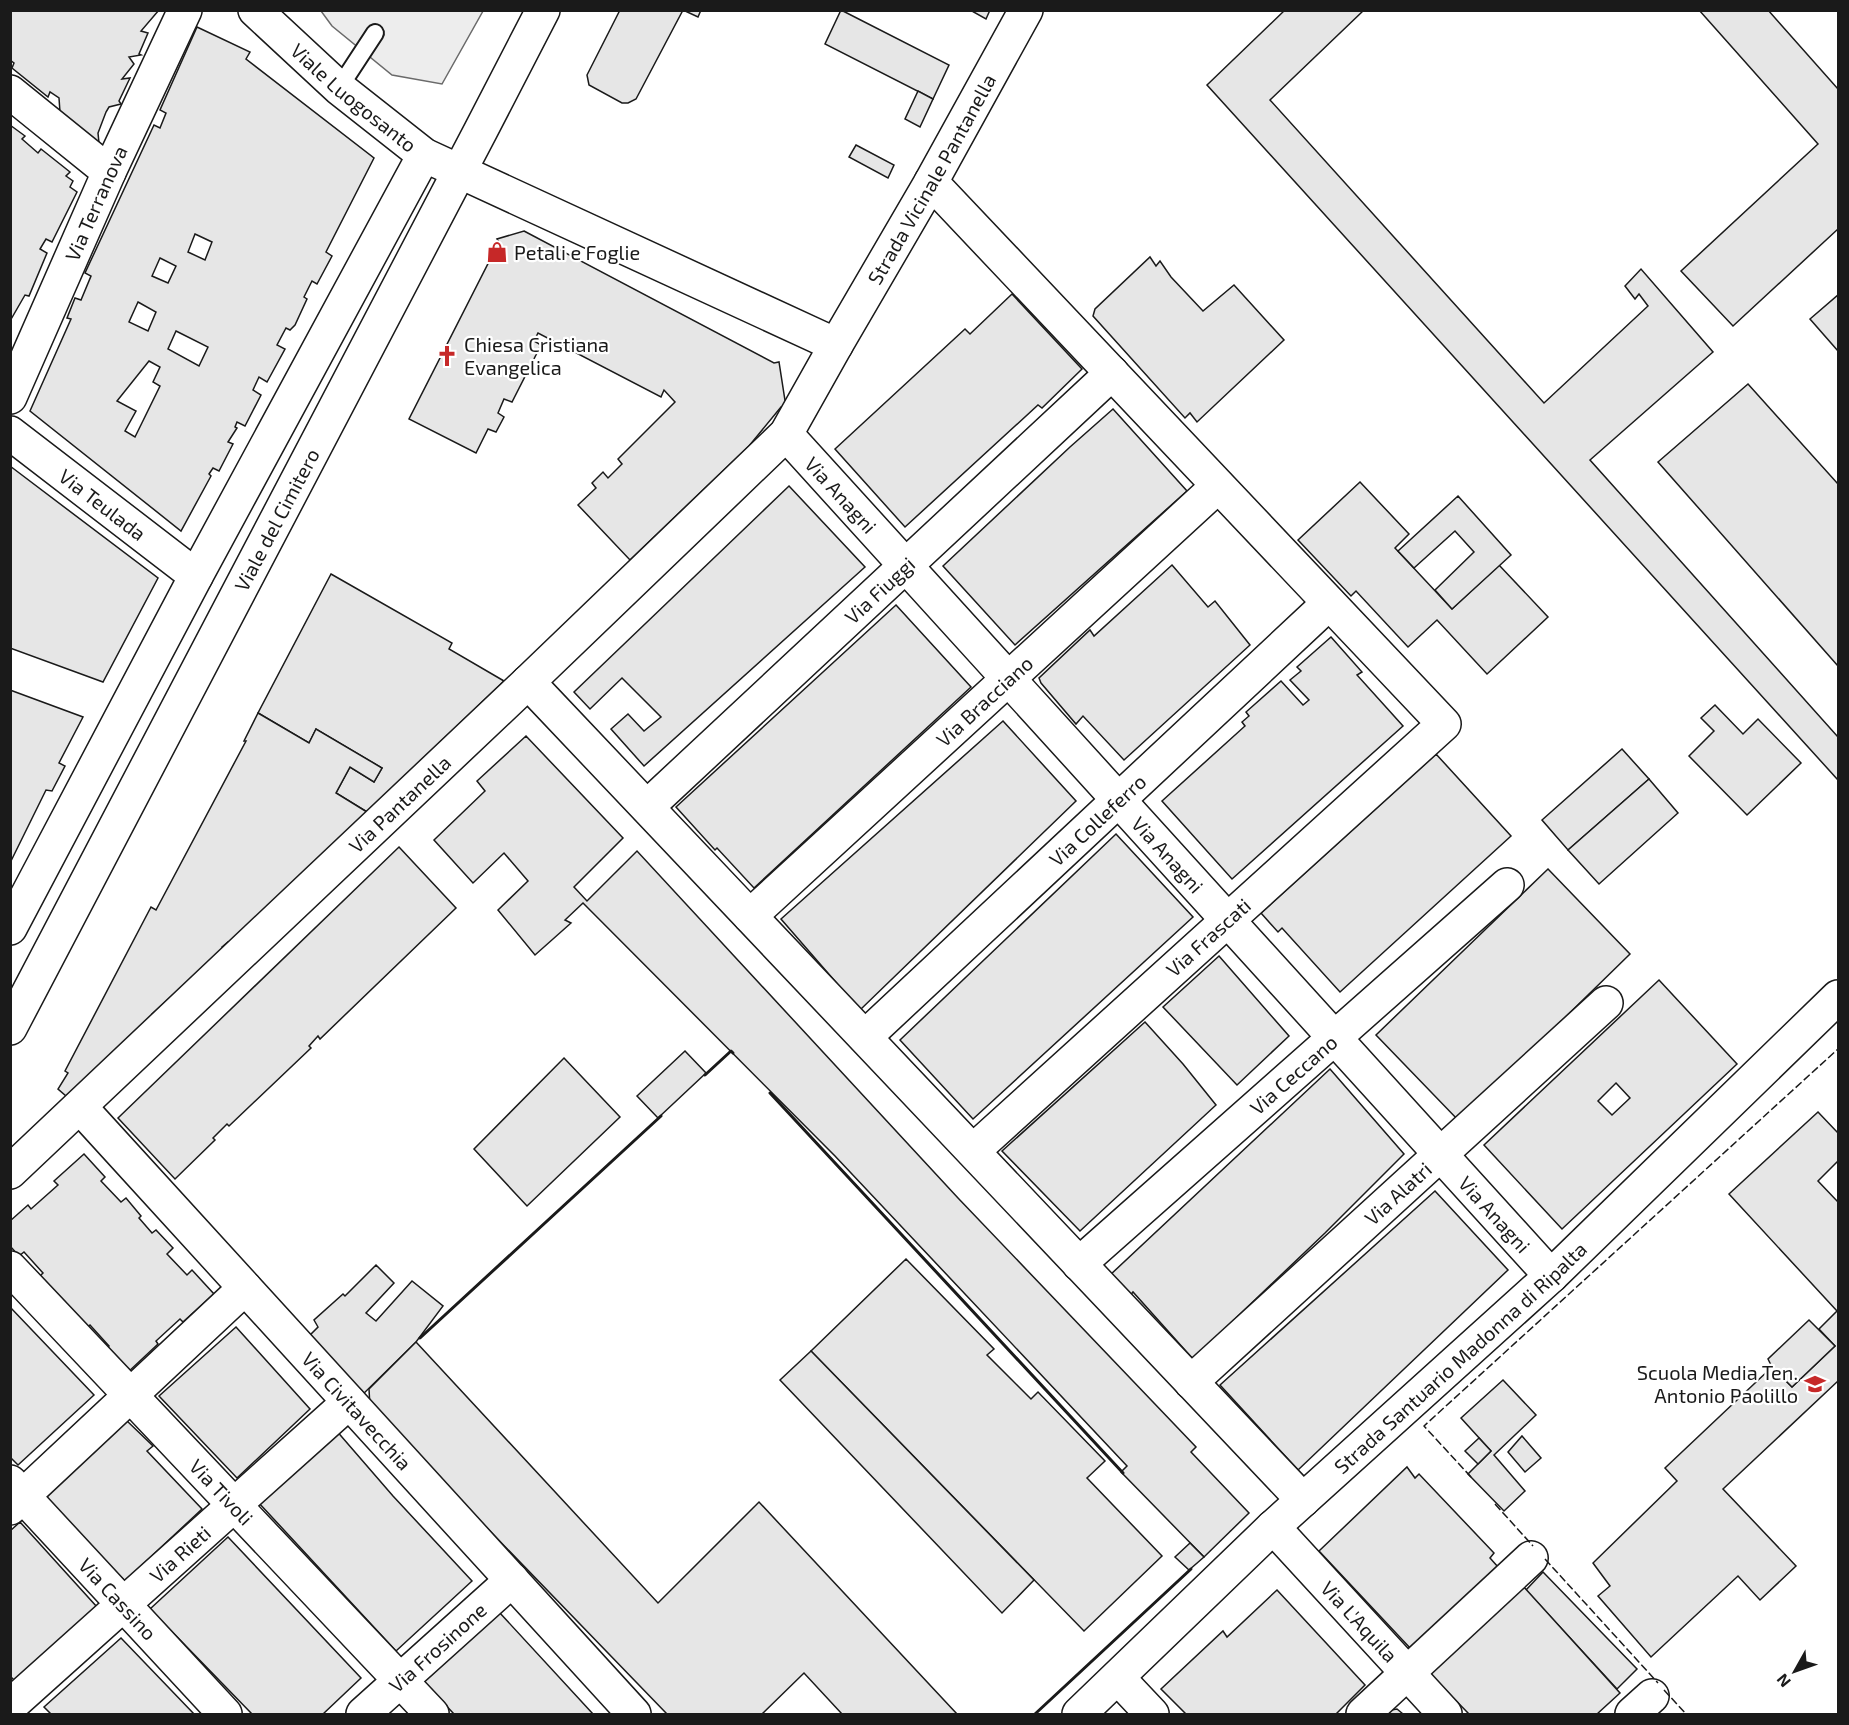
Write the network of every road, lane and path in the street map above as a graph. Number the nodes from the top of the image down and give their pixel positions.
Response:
1 (184, 10) edge
2 (255, 10) edge
3 (543, 10) edge
4 (1026, 10) edge
5 (375, 33) dead end
6 (339, 88) junction
7 (10, 92) edge
8 (424, 155) junction
9 (109, 172) junction
10 (460, 172) junction
11 (931, 182) junction
12 (836, 345) junction
13 (1112, 374) junction
14 (10, 397) edge
15 (10, 433) edge
16 (786, 434) junction
17 (1218, 486) junction
18 (906, 566) junction
19 (196, 576) junction
20 (1329, 603) junction
21 (1008, 679) junction
22 (528, 682) junction
23 (1118, 800) junction
24 (647, 807) junction
25 (1507, 885) dead end
26 (750, 916) junction
27 (1227, 920) junction
28 (10, 928) edge
29 (1839, 997) edge
30 (1606, 1003) dead end
31 (10, 1028) edge
32 (865, 1037) junction
33 (1335, 1037) junction
34 (80, 1107) junction
35 (973, 1150) junction
36 (1441, 1154) junction
37 (10, 1172) edge
38 (1079, 1264) junction
39 (10, 1268) edge
40 (1551, 1276) junction
41 (245, 1288) junction
42 (1191, 1382) junction
43 (131, 1395) junction
44 (349, 1402) junction
45 (15, 1496) edge
46 (1303, 1500) junction
47 (234, 1505) junction
48 (1273, 1527) junction
49 (1531, 1558) dead end
50 (512, 1580) junction
51 (124, 1604) junction
52 (1407, 1673) junction
53 (1118, 1678) junction
54 (400, 1681) junction
55 (14, 1707) edge
56 (225, 1714) edge
57 (363, 1714) edge
58 (432, 1714) edge
59 (634, 1714) edge
60 (1079, 1714) edge
61 (1152, 1714) edge
62 (1363, 1714) edge
63 (1445, 1714) edge

1 - 9 street, Via Terranova
2 - 6 street, Viale Luogosanto
3 - 10 street, Viale del Cimitero
4 - 11 street, Strada Vicinale Pantanella
5 - 6 lane
6 - 8 street, Viale Luogosanto
7 - 9 street
8 - 10 street, Viale Luogosanto
8 - 19 street
9 - 14 street, Via Terranova
10 - 12 street
10 - 31 street, Viale del Cimitero
11 - 12 street, Strada Vicinale Pantanella
11 - 13 street
12 - 16 street, Strada Vicinale Pantanella
13 - 17 street
13 - 18 street, Via Fiuggi
15 - 19 street, Via Teulada
16 - 18 street, Via Anagni
16 - 22 street, Via Pantanella
17 - 20 street
17 - 21 street, Via Bracciano
18 - 21 street, Via Anagni
18 - 24 street, Via Fiuggi
19 - 28 street
20 - 23 street, Via Colleferro
20 - 27 street, Via Frascati
21 - 23 street, Via Anagni
21 - 26 street, Via Bracciano
22 - 24 street
22 - 34 street, Via Pantanella
23 - 27 street, Via Anagni
23 - 32 street, Via Colleferro
24 - 26 street
25 - 33 street, Via Ceccano
26 - 32 street
27 - 33 street, Via Anagni
27 - 35 street, Via Frascati
29 - 40 street, Strada Santuario Madonna di Ripalta
30 - 36 street, Via Alatri
32 - 35 street
33 - 36 street, Via Anagni
33 - 38 street, Via Ceccano
34 - 37 street, Via Pantanella
34 - 41 street, Via Civitavecchia
35 - 38 street
36 - 40 street, Via Anagni
36 - 42 street, Via Alatri
38 - 42 street
39 - 43 street, Via Tivoli
40 - 46 street, Strada Santuario Madonna di Ripalta
41 - 43 street
41 - 44 street, Via Civitavecchia
42 - 46 street
43 - 45 street
43 - 47 street, Via Tivoli
44 - 47 street, Via Rieti
44 - 50 street, Via Civitavecchia
45 - 51 street, Via Cassino
46 - 48 street, Strada Santuario Madonna di Ripalta
47 - 51 street, Via Rieti
47 - 54 street, Via Tivoli
48 - 52 street, Via L'Aquila
48 - 53 street, Strada Santuario Madonna di Ripalta
49 - 52 street
50 - 54 street, Via Frosinone
50 - 59 street, Via Civitavecchia
51 - 55 street, Via Rieti
51 - 56 street, Via Cassino
52 - 62 street
52 - 63 street, Via L'Aquila
53 - 60 street, Strada Santuario Madonna di Ripalta
53 - 61 street
54 - 57 street, Via Frosinone
54 - 58 street, Via Tivoli

